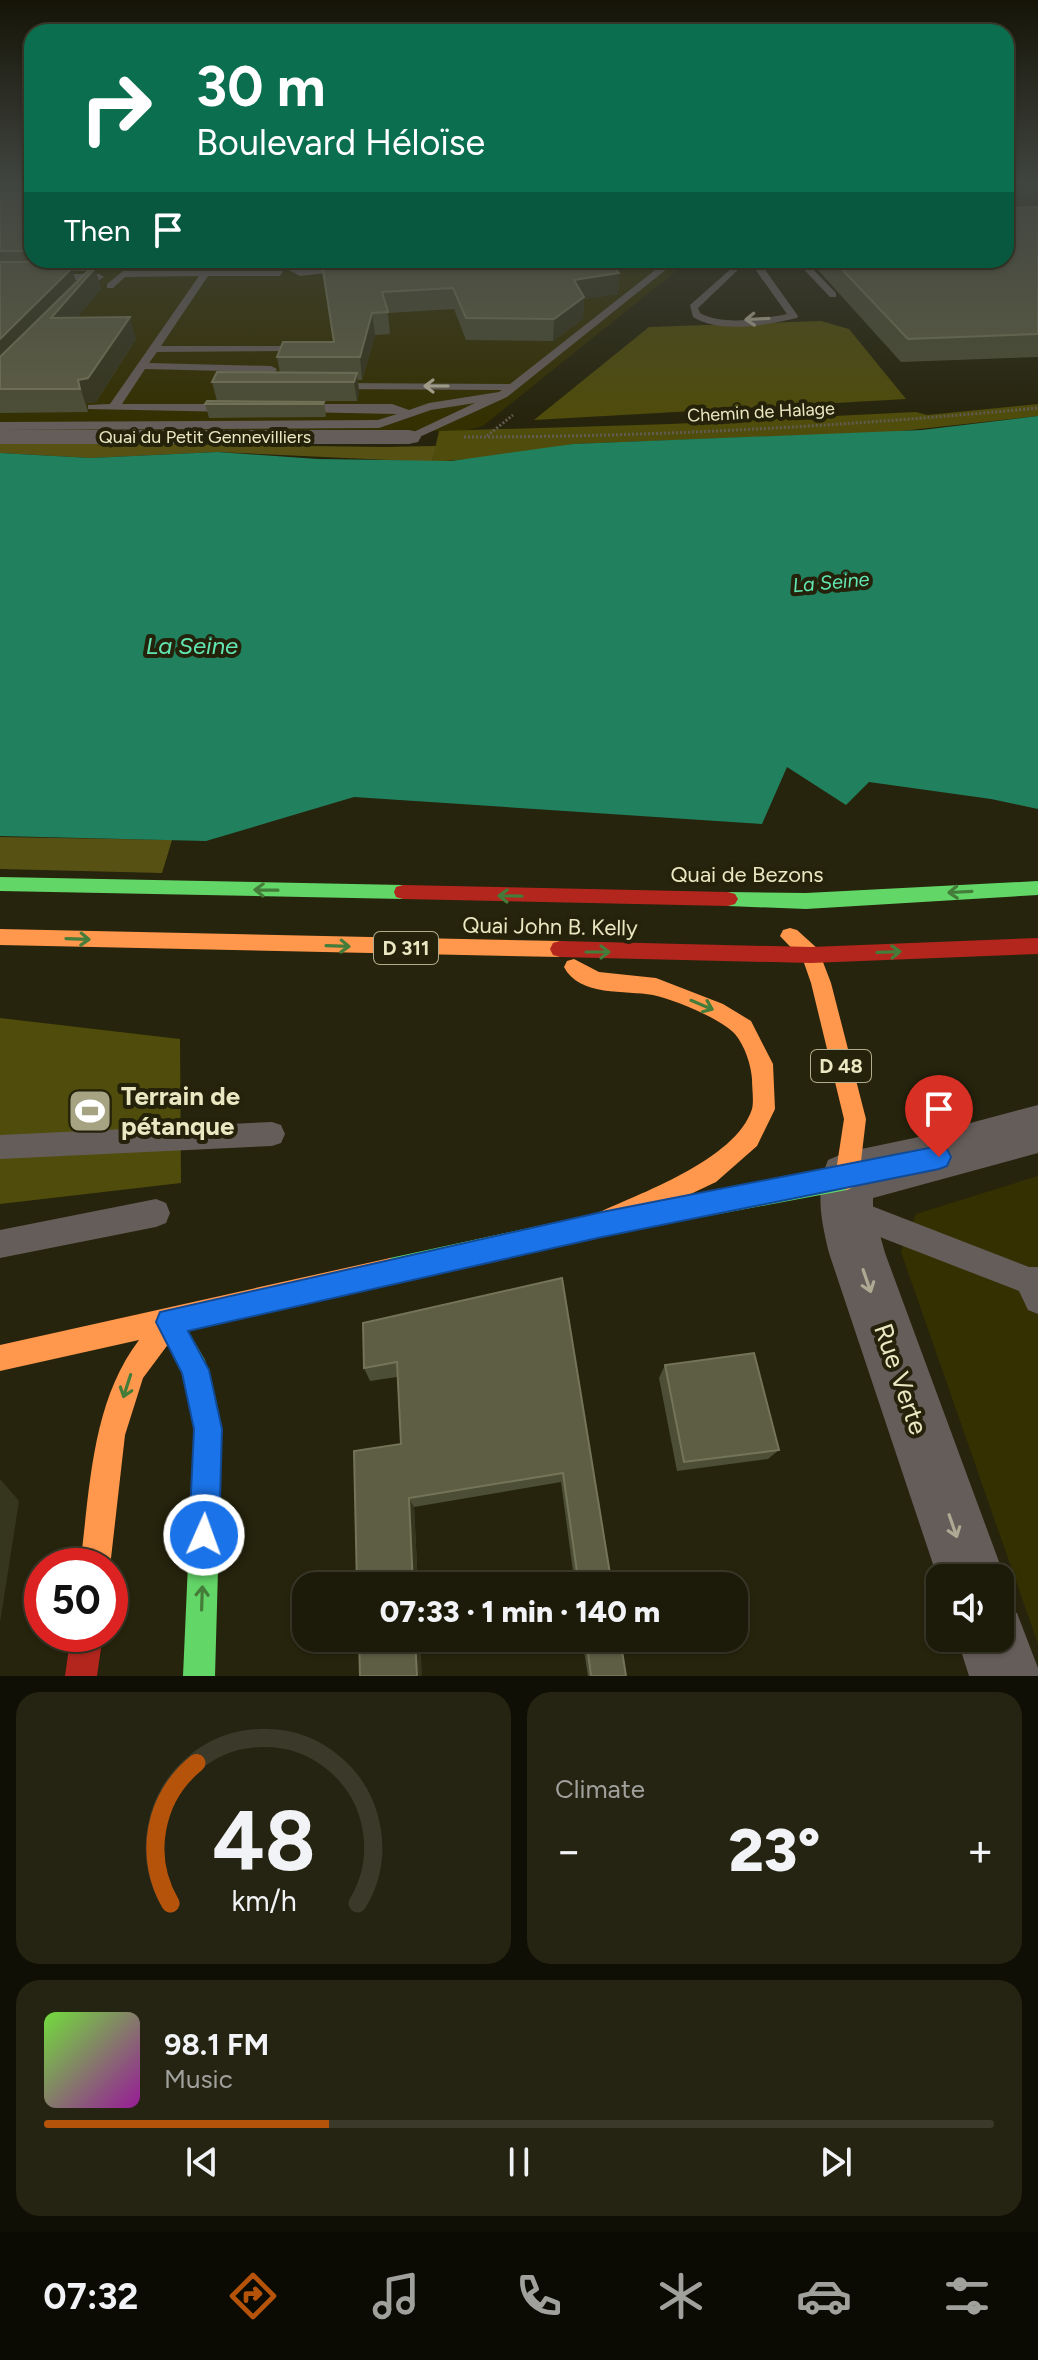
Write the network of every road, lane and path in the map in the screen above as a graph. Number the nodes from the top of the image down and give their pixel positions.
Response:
1 (60, 268) edge
2 (291, 268) edge
3 (664, 268) edge
4 (735, 268) edge
5 (756, 268) edge
6 (807, 268) edge
7 (363, 269) edge
8 (286, 273) dead end
9 (205, 274) junction
10 (0, 277) edge
11 (55, 277) junction
12 (124, 286) dead end
13 (182, 286) dead end
14 (196, 286) junction
15 (89, 287) edge
16 (833, 295) edge
17 (153, 349) junction
18 (284, 349) edge
19 (141, 366) junction
20 (285, 386) edge
21 (316, 386) edge
22 (514, 387) junction
23 (503, 395) junction
24 (92, 407) edge
25 (113, 408) junction
26 (252, 408) edge
27 (283, 408) edge
28 (1038, 408) edge
29 (409, 425) junction
30 (0, 426) edge
31 (0, 437) edge
32 (486, 437) dead end
33 (0, 884) edge
34 (1038, 888) edge
35 (456, 895) joint
36 (852, 898) junction
37 (728, 899) junction
38 (0, 937) edge
39 (1038, 946) edge
40 (552, 952) junction
41 (811, 955) junction
42 (1038, 1129) edge
43 (272, 1134) dead end
44 (0, 1147) edge
45 (846, 1194) junction
46 (156, 1213) dead end
47 (602, 1224) junction
48 (0, 1244) edge
49 (1035, 1287) edge
50 (169, 1322) junction
51 (0, 1358) edge
52 (97, 1548) edge
53 (966, 1564) edge
54 (84, 1652) edge
55 (997, 1652) edge
56 (81, 1676) edge
57 (199, 1676) edge
58 (1005, 1676) edge

1 - 11 lane
2 - 7 lane
3 - 22 lane
5 -> 4 lane
6 - 16 lane
8 - 9 lane
9 - 12 lane
9 - 14 lane
10 - 11 lane
11 - 15 lane
13 - 14 lane
14 - 17 lane
17 - 18 lane
17 - 19 lane
19 - 20 lane
19 - 25 lane
22 -> 21 lane
22 - 23 lane
23 - 29 lane
23 - 29 lane
24 - 25 lane
25 - 26 lane
27 - 29 lane
28 - 32 path, Chemin de Halage
29 - 30 lane
29 - 31 street, Quai du Petit Gennevilliers
35 -> 33 main road, Quai John B. Kelly
34 -> 36 main road, Quai de Bezons
37 -> 35 main road, Quai de Bezons
36 - 37 main road, Quai de Bezons
36 - 41 main road
37 - 41 main road
38 -> 40 main road, Quai John B. Kelly / D 311
41 -> 39 main road, D 311
40 -> 41 main road, Quai John B. Kelly / D 311
40 -> 47 main road
41 - 45 main road, D 48
42 - 45 street
43 - 44 lane
45 - 47 main road
45 - 49 lane
45 -> 53 street, Rue Verte
46 - 48 lane
47 - 50 main road
50 - 51 main road
50 -> 52 main road
57 -> 50 main road
54 - 56 main road
55 - 58 street

